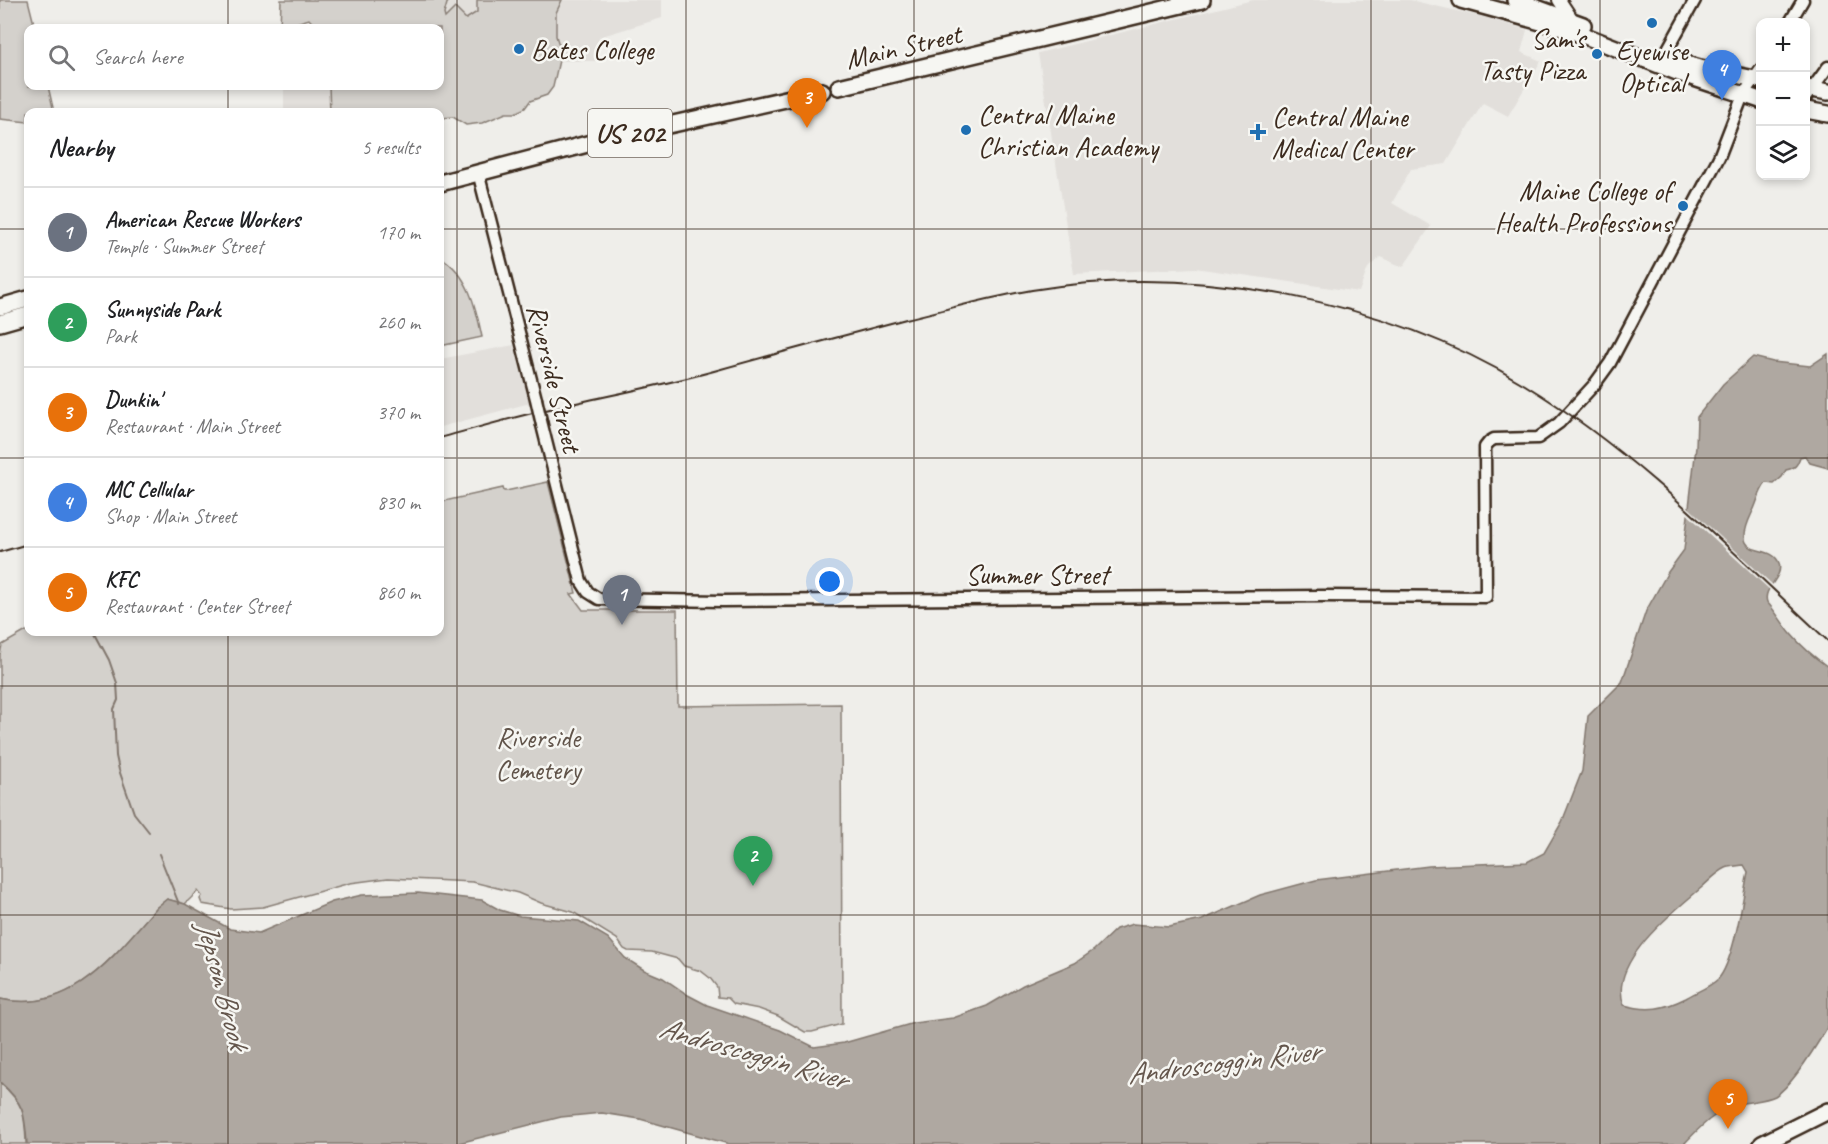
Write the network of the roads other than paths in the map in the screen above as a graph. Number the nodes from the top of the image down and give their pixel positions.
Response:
1 (1202, 0) edge
2 (1461, 0) edge
3 (1559, 0) edge
4 (1695, 0) edge
5 (1803, 0) edge
6 (1520, 5) edge
7 (1792, 18) edge
8 (1573, 21) junction
9 (1661, 61) junction
10 (1828, 67) edge
11 (1756, 76) edge
12 (1756, 80) edge
13 (839, 87) joint
14 (1810, 89) edge
15 (822, 91) joint
16 (1810, 91) edge
17 (1828, 92) edge
18 (1743, 95) junction
19 (1756, 99) edge
20 (1810, 111) edge
21 (1828, 114) edge
22 (478, 172) junction
23 (444, 182) edge
24 (24, 300) edge
25 (0, 307) edge
26 (24, 316) edge
27 (0, 323) edge
28 (590, 594) joint
29 (1828, 1111) edge
30 (1762, 1144) edge

1 - 13 highway, Main Street / US 202
2 - 6 highway
3 - 8 main road
4 - 9 street
5 - 7 street
6 - 8 highway
6 - 9 highway
8 - 9 highway
9 - 11 highway
9 - 18 highway
10 - 14 street
12 - 18 street
13 - 15 main road, Main Street / US 202
15 - 22 highway, Main Street / US 202
16 - 17 highway
18 - 19 highway
18 - 28 street, Summer Street
20 - 21 highway
22 - 23 highway, Main Street / US 202
22 - 28 street, Riverside Street, bridge
24 - 25 highway
26 - 27 highway
29 - 30 highway

